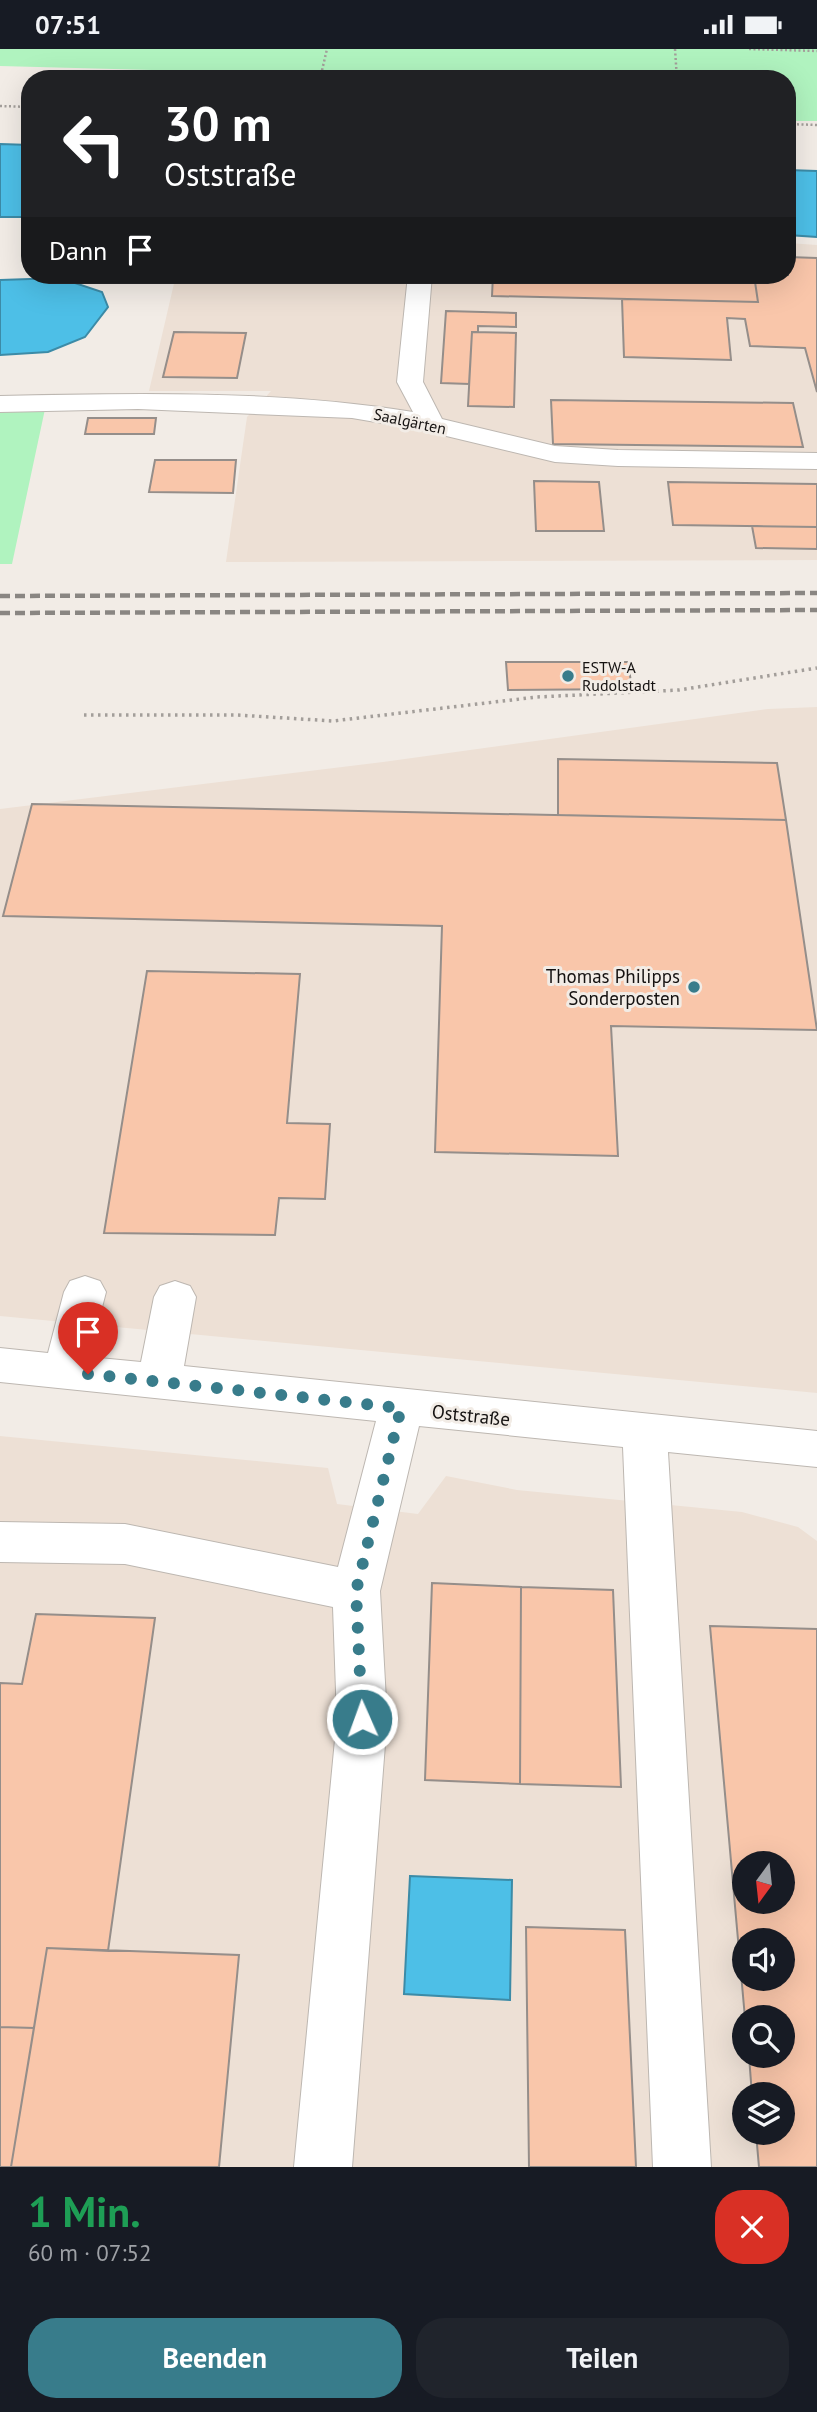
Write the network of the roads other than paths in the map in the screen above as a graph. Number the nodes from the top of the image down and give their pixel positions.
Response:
1 (419, 284) edge
2 (0, 404) edge
3 (432, 425) junction
4 (817, 461) edge
5 (85, 1292) dead end
6 (175, 1297) dead end
7 (0, 1365) edge
8 (64, 1372) junction
9 (159, 1382) junction
10 (401, 1408) junction
11 (645, 1432) junction
12 (817, 1450) edge
13 (0, 1542) edge
14 (356, 1591) junction
15 (323, 2167) edge
16 (682, 2167) edge

1 - 3 street
2 - 3 street, Saalgärten
3 - 4 street, Saalgärten
5 - 8 street
6 - 9 street
7 - 8 street, Oststraße
8 - 9 street, Oststraße
9 - 10 street, Oststraße
10 - 11 street, Oststraße
10 - 14 street
11 - 12 street, Oststraße
11 - 16 street
13 - 14 street
14 - 15 street

